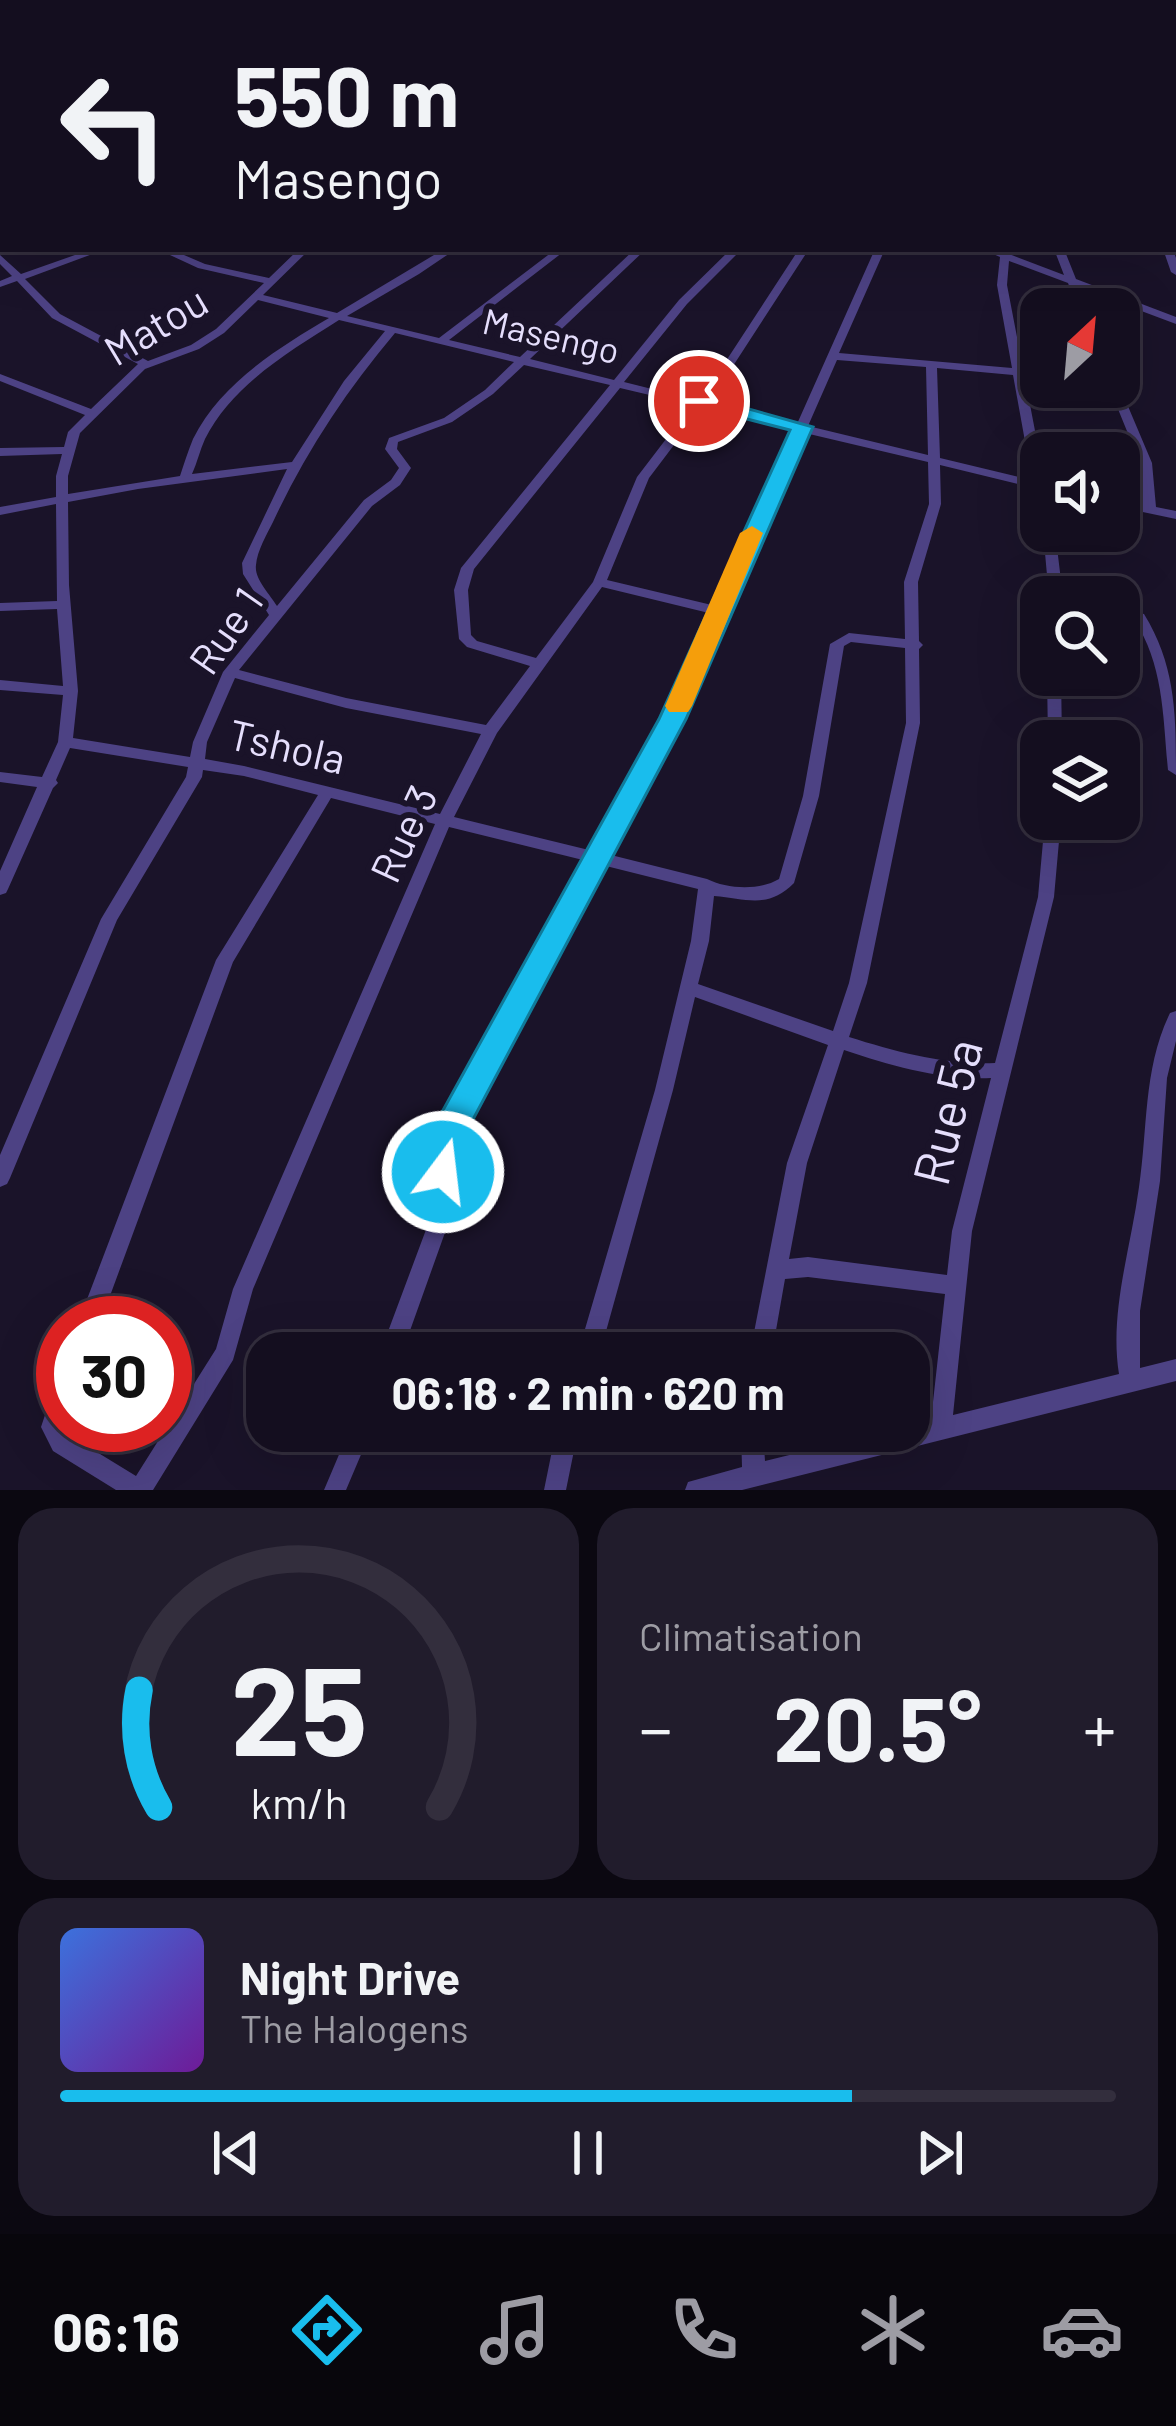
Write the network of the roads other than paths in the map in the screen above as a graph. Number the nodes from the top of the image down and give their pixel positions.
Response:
1 (93, 252) edge
2 (169, 252) edge
3 (302, 252) edge
4 (447, 252) edge
5 (558, 252) edge
6 (638, 252) edge
7 (734, 252) edge
8 (802, 252) edge
9 (879, 252) edge
10 (995, 252) edge
11 (1060, 252) edge
12 (1006, 256) junction
13 (0, 258) edge
14 (6, 268) edge
15 (23, 277) junction
16 (1071, 280) junction
17 (272, 282) junction
18 (0, 284) edge
19 (1074, 288) edge
20 (256, 297) junction
21 (336, 316) junction
22 (1176, 321) edge
23 (392, 330) junction
24 (440, 342) junction
25 (833, 356) junction
26 (522, 361) junction
27 (146, 364) junction
28 (931, 366) junction
29 (1017, 372) junction
30 (0, 377) edge
31 (620, 383) junction
32 (699, 401) junction
33 (1123, 408) edge
34 (89, 412) junction
35 (802, 427) junction
36 (1029, 432) edge
37 (68, 450) junction
38 (0, 452) edge
39 (932, 460) junction
40 (294, 465) junction
41 (185, 478) junction
42 (1020, 484) edge
43 (64, 500) junction
44 (1140, 507) edge
45 (1150, 509) junction
46 (0, 512) edge
47 (1176, 515) edge
48 (599, 582) junction
49 (63, 605) junction
50 (0, 607) edge
51 (719, 611) junction
52 (275, 613) junction
53 (1140, 618) edge
54 (916, 645) junction
55 (541, 664) junction
56 (230, 672) junction
57 (0, 685) edge
58 (70, 691) junction
59 (490, 730) junction
60 (64, 742) junction
61 (200, 763) junction
62 (1176, 770) edge
63 (0, 777) edge
64 (50, 783) junction
65 (327, 792) junction
66 (443, 824) junction
67 (1051, 840) edge
68 (593, 860) junction
69 (5, 869) edge
70 (705, 885) junction
71 (0, 889) edge
72 (688, 988) junction
73 (1176, 1018) edge
74 (841, 1039) junction
75 (1002, 1070) junction
76 (0, 1178) edge
77 (778, 1270) junction
78 (952, 1286) junction
79 (99, 1296) edge
80 (399, 1332) edge
81 (595, 1332) edge
82 (765, 1332) edge
83 (1176, 1370) edge
84 (1131, 1382) junction
85 (940, 1428) junction
86 (76, 1452) edge
87 (351, 1452) edge
88 (563, 1452) edge
89 (753, 1452) edge
90 (754, 1475) junction
91 (138, 1490) edge
92 (334, 1490) edge
93 (555, 1490) edge
94 (696, 1490) edge

1 - 15 street
2 - 17 street
3 - 17 street, Matou
4 - 21 street
5 - 24 street
6 - 26 street, Rue 1
7 - 31 street
8 - 32 street, Rue 3
9 - 25 street
10 - 12 street
11 - 16 street
12 - 16 street
12 - 29 street
13 - 14 street
14 - 15 street
15 - 18 street
15 - 27 street
16 - 19 street
16 - 22 street
17 - 20 street, Matou
20 - 21 street, Masengo
20 - 27 street, Matou
21 - 23 street, Masengo
21 - 41 street
23 - 24 street, Masengo
23 - 40 street
24 - 26 street, Masengo
25 - 28 street
25 - 35 street
26 - 31 street, Masengo
26 - 52 street, Rue 1
27 - 34 street, Matou
28 - 29 street
28 - 39 street
29 - 36 street
30 - 34 street
31 - 32 street, Masengo
31 - 55 street
32 - 35 street, Masengo
32 - 48 street, Rue 3
33 - 45 street
34 - 37 street, Matou
35 - 39 street, Masengo
35 - 51 street
37 - 38 street
37 - 43 street, Matou
39 - 42 street, Masengo
39 - 54 street
40 - 41 street
40 - 52 street
41 - 43 street
43 - 46 street
43 - 49 street, Matou
44 - 45 street
45 - 47 street
48 - 51 street
48 - 55 street, Rue 3
49 - 50 street
49 - 58 street, Matou
51 - 68 street
52 - 56 street, Rue 1
53 - 62 street
54 - 70 street, Tshola
54 - 74 street
55 - 59 street, Rue 3
56 - 59 street
56 - 61 street, Rue 1
57 - 58 street
58 - 60 street, Matou
59 - 66 street, Rue 3
60 - 61 street, Tshola
60 - 64 street, Matou
61 - 65 street, Tshola
61 - 76 street, Rue 1
63 - 64 street
64 - 69 street, Matou
65 - 66 street, Tshola
65 - 79 street
66 - 68 street, Tshola
66 - 91 street, Rue 3
67 - 75 street, Rue 5a
68 - 70 street, Tshola
68 - 80 street
69 - 71 street, Matou
70 - 72 street
72 - 74 street
72 - 81 street
73 - 84 street
74 - 75 street
74 - 77 street
75 - 78 street, Rue 5a
77 - 78 street
77 - 82 street
78 - 85 street, Rue 5a
83 - 84 street
84 - 85 street
85 - 90 street
86 - 91 street
87 - 92 street
88 - 93 street
89 - 90 street
90 - 94 street

